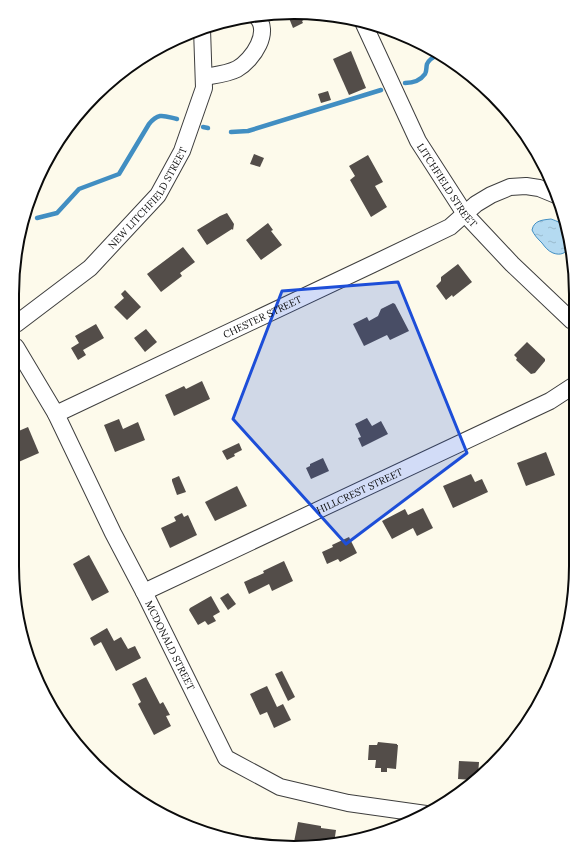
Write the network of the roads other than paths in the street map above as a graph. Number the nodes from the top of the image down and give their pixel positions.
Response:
1 (258, 21) edge
2 (366, 28) edge
3 (202, 35) edge
4 (204, 77) junction
5 (549, 192) edge
6 (465, 214) junction
7 (569, 318) edge
8 (19, 322) edge
9 (19, 352) edge
10 (569, 389) edge
11 (56, 414) junction
12 (144, 592) junction
13 (417, 813) edge

1 - 4 street
2 - 6 street, LITCHFIELD STREET
3 - 4 street, NEW LITCHFIELD STREET
4 - 8 street, NEW LITCHFIELD STREET
5 - 6 street, CHESTER STREET
6 - 7 street, LITCHFIELD STREET
6 - 11 street, CHESTER STREET
9 - 11 street, MCDONALD STREET
10 - 12 street, HILLCREST STREET
11 - 12 street, MCDONALD STREET
12 - 13 street, MCDONALD STREET

